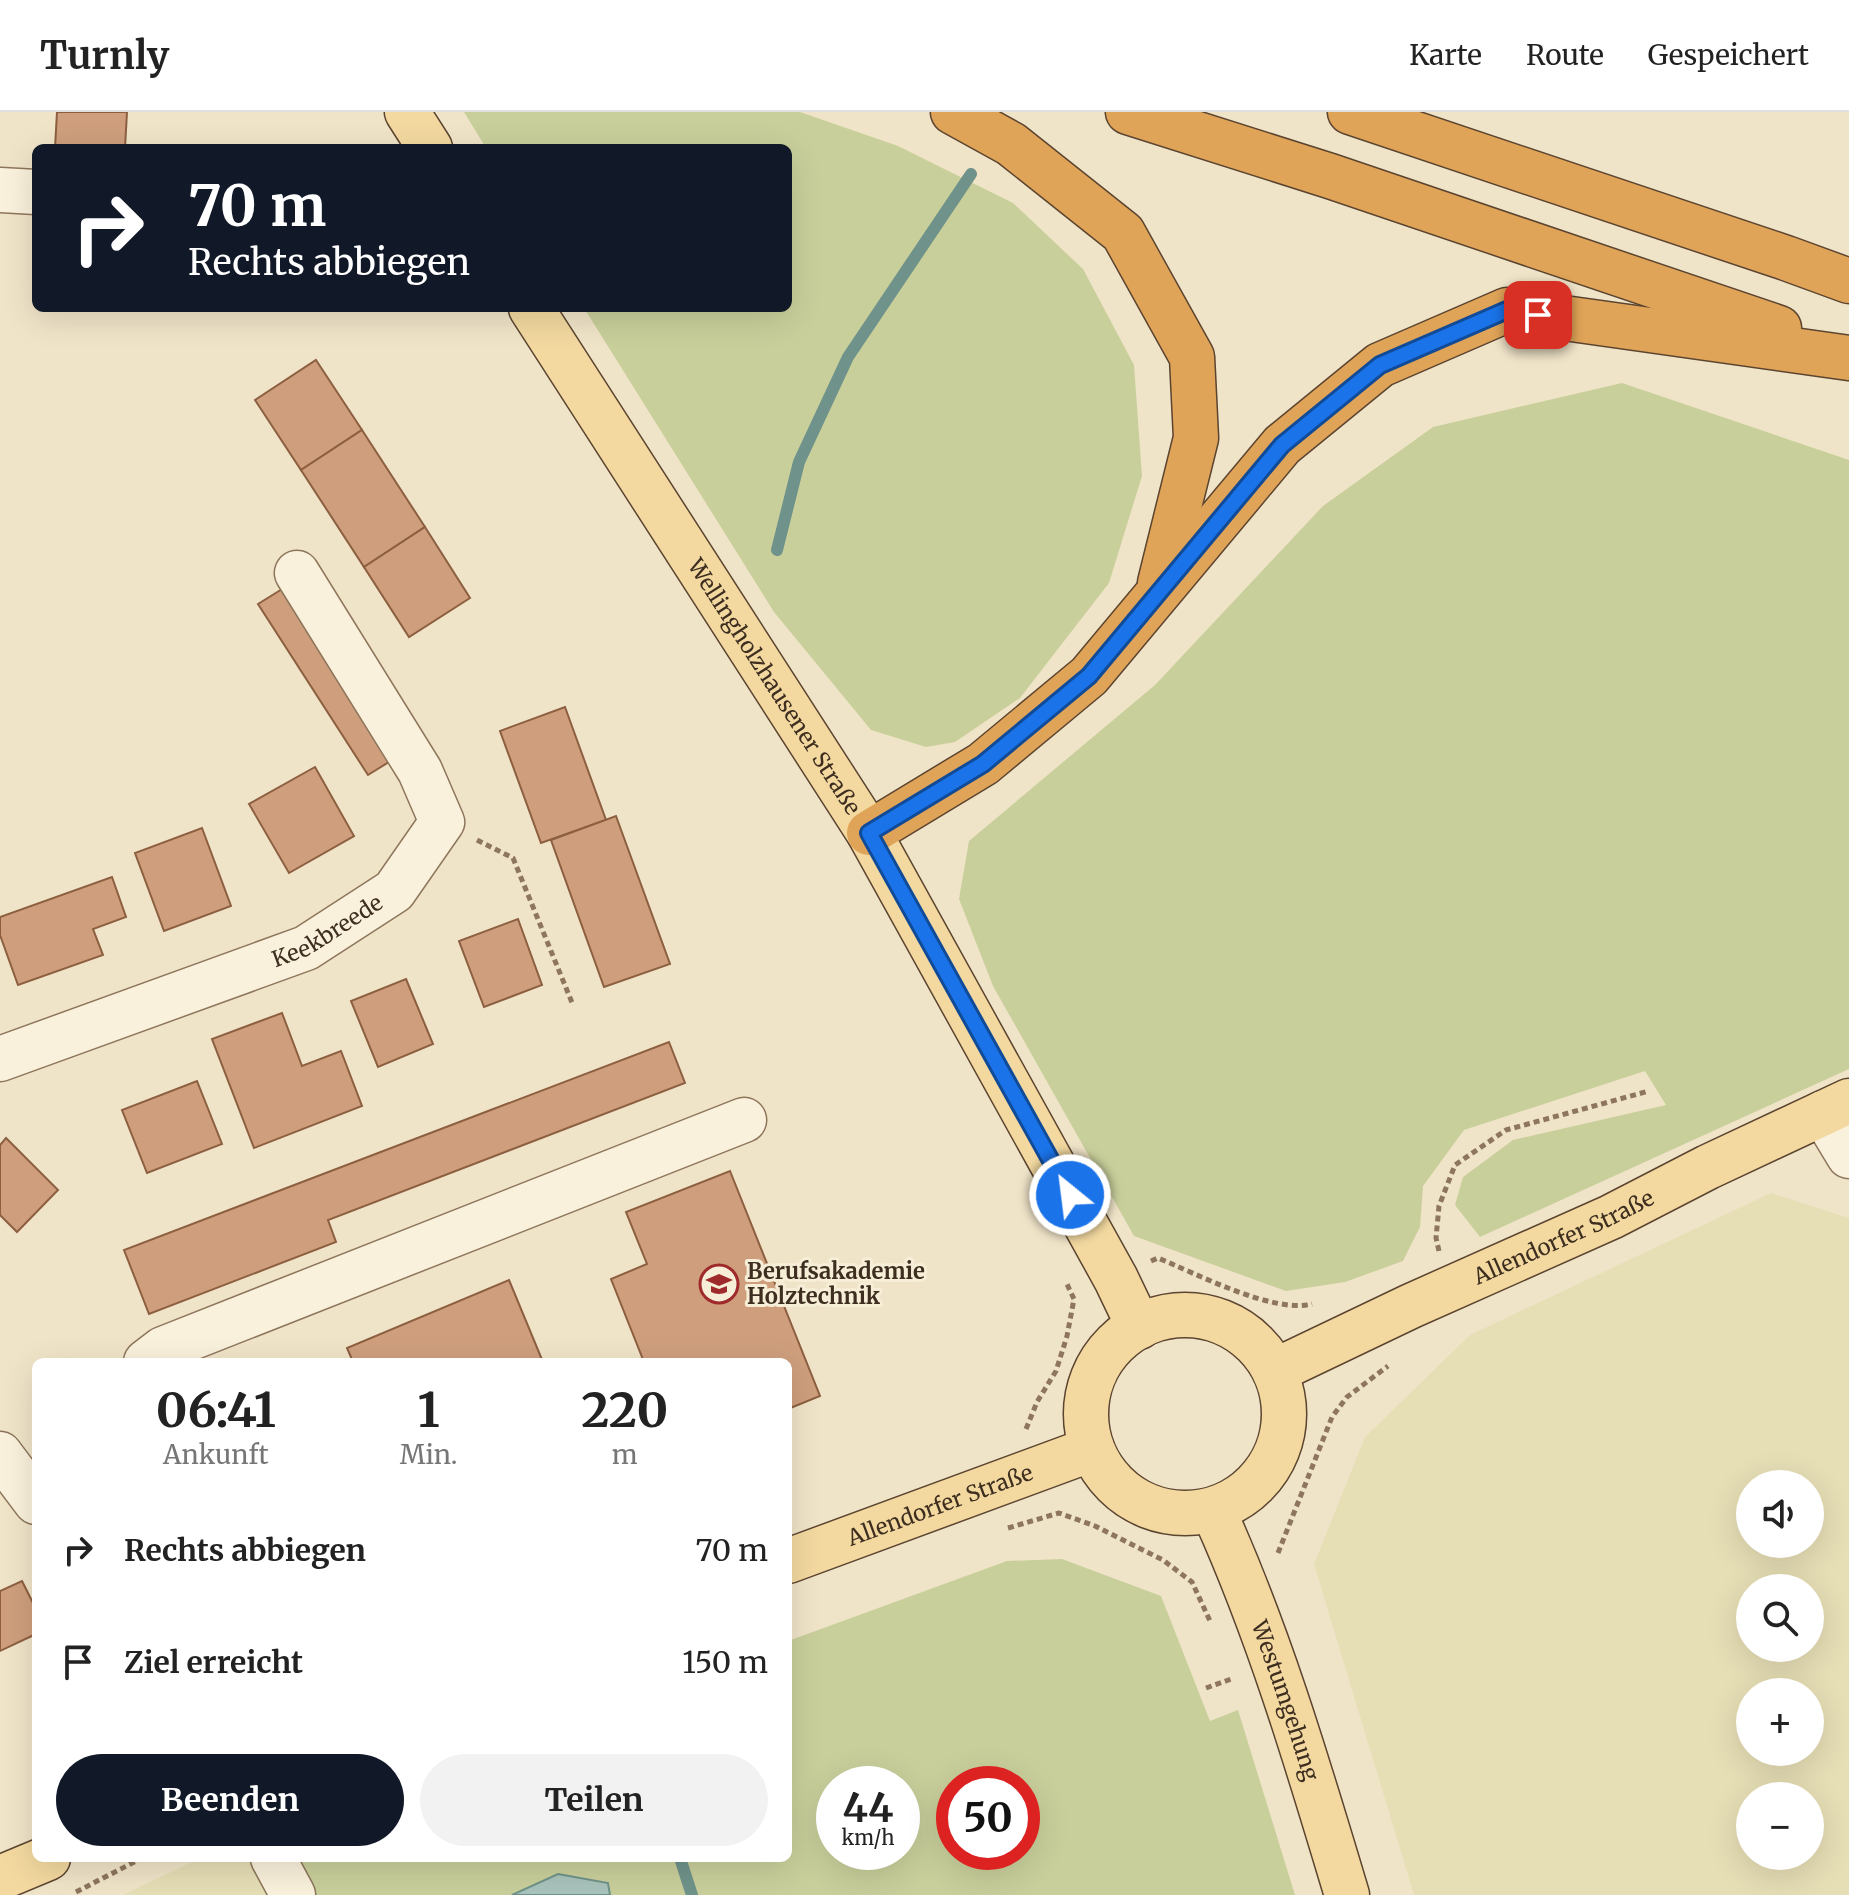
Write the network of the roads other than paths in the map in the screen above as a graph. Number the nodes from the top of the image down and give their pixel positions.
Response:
1 (407, 112) edge
2 (953, 112) edge
3 (1128, 112) edge
4 (1350, 112) edge
5 (427, 144) edge
6 (0, 190) edge
7 (32, 192) edge
8 (1849, 281) edge
9 (534, 312) edge
10 (1849, 355) edge
11 (297, 573) dead end
12 (1158, 592) junction
13 (869, 833) junction
14 (0, 1059) edge
15 (1836, 1107) edge
16 (744, 1120) dead end
17 (1849, 1156) edge
18 (1139, 1327) junction
19 (151, 1358) edge
20 (1275, 1371) junction
21 (1092, 1449) junction
22 (1213, 1510) junction
23 (792, 1560) edge
24 (38, 1862) edge
25 (275, 1862) edge
26 (0, 1878) edge
27 (293, 1895) edge
28 (1347, 1895) edge

1 - 5 main road
2 - 12 highway
3 - 10 highway
4 - 8 highway
6 - 7 street
9 - 13 main road, Wellingholzhausener Straße
10 - 12 highway
11 - 14 street, Keekbreede
12 - 13 highway
13 - 18 main road, Wellingholzhausener Straße
15 - 17 street
15 - 20 main road, Allendorfer Straße
16 - 19 street
18 - 20 main road
18 - 21 main road
20 - 22 main road
21 - 22 main road
21 - 23 main road, Allendorfer Straße
22 - 28 main road, Westumgehung
24 - 26 main road
25 - 27 street

